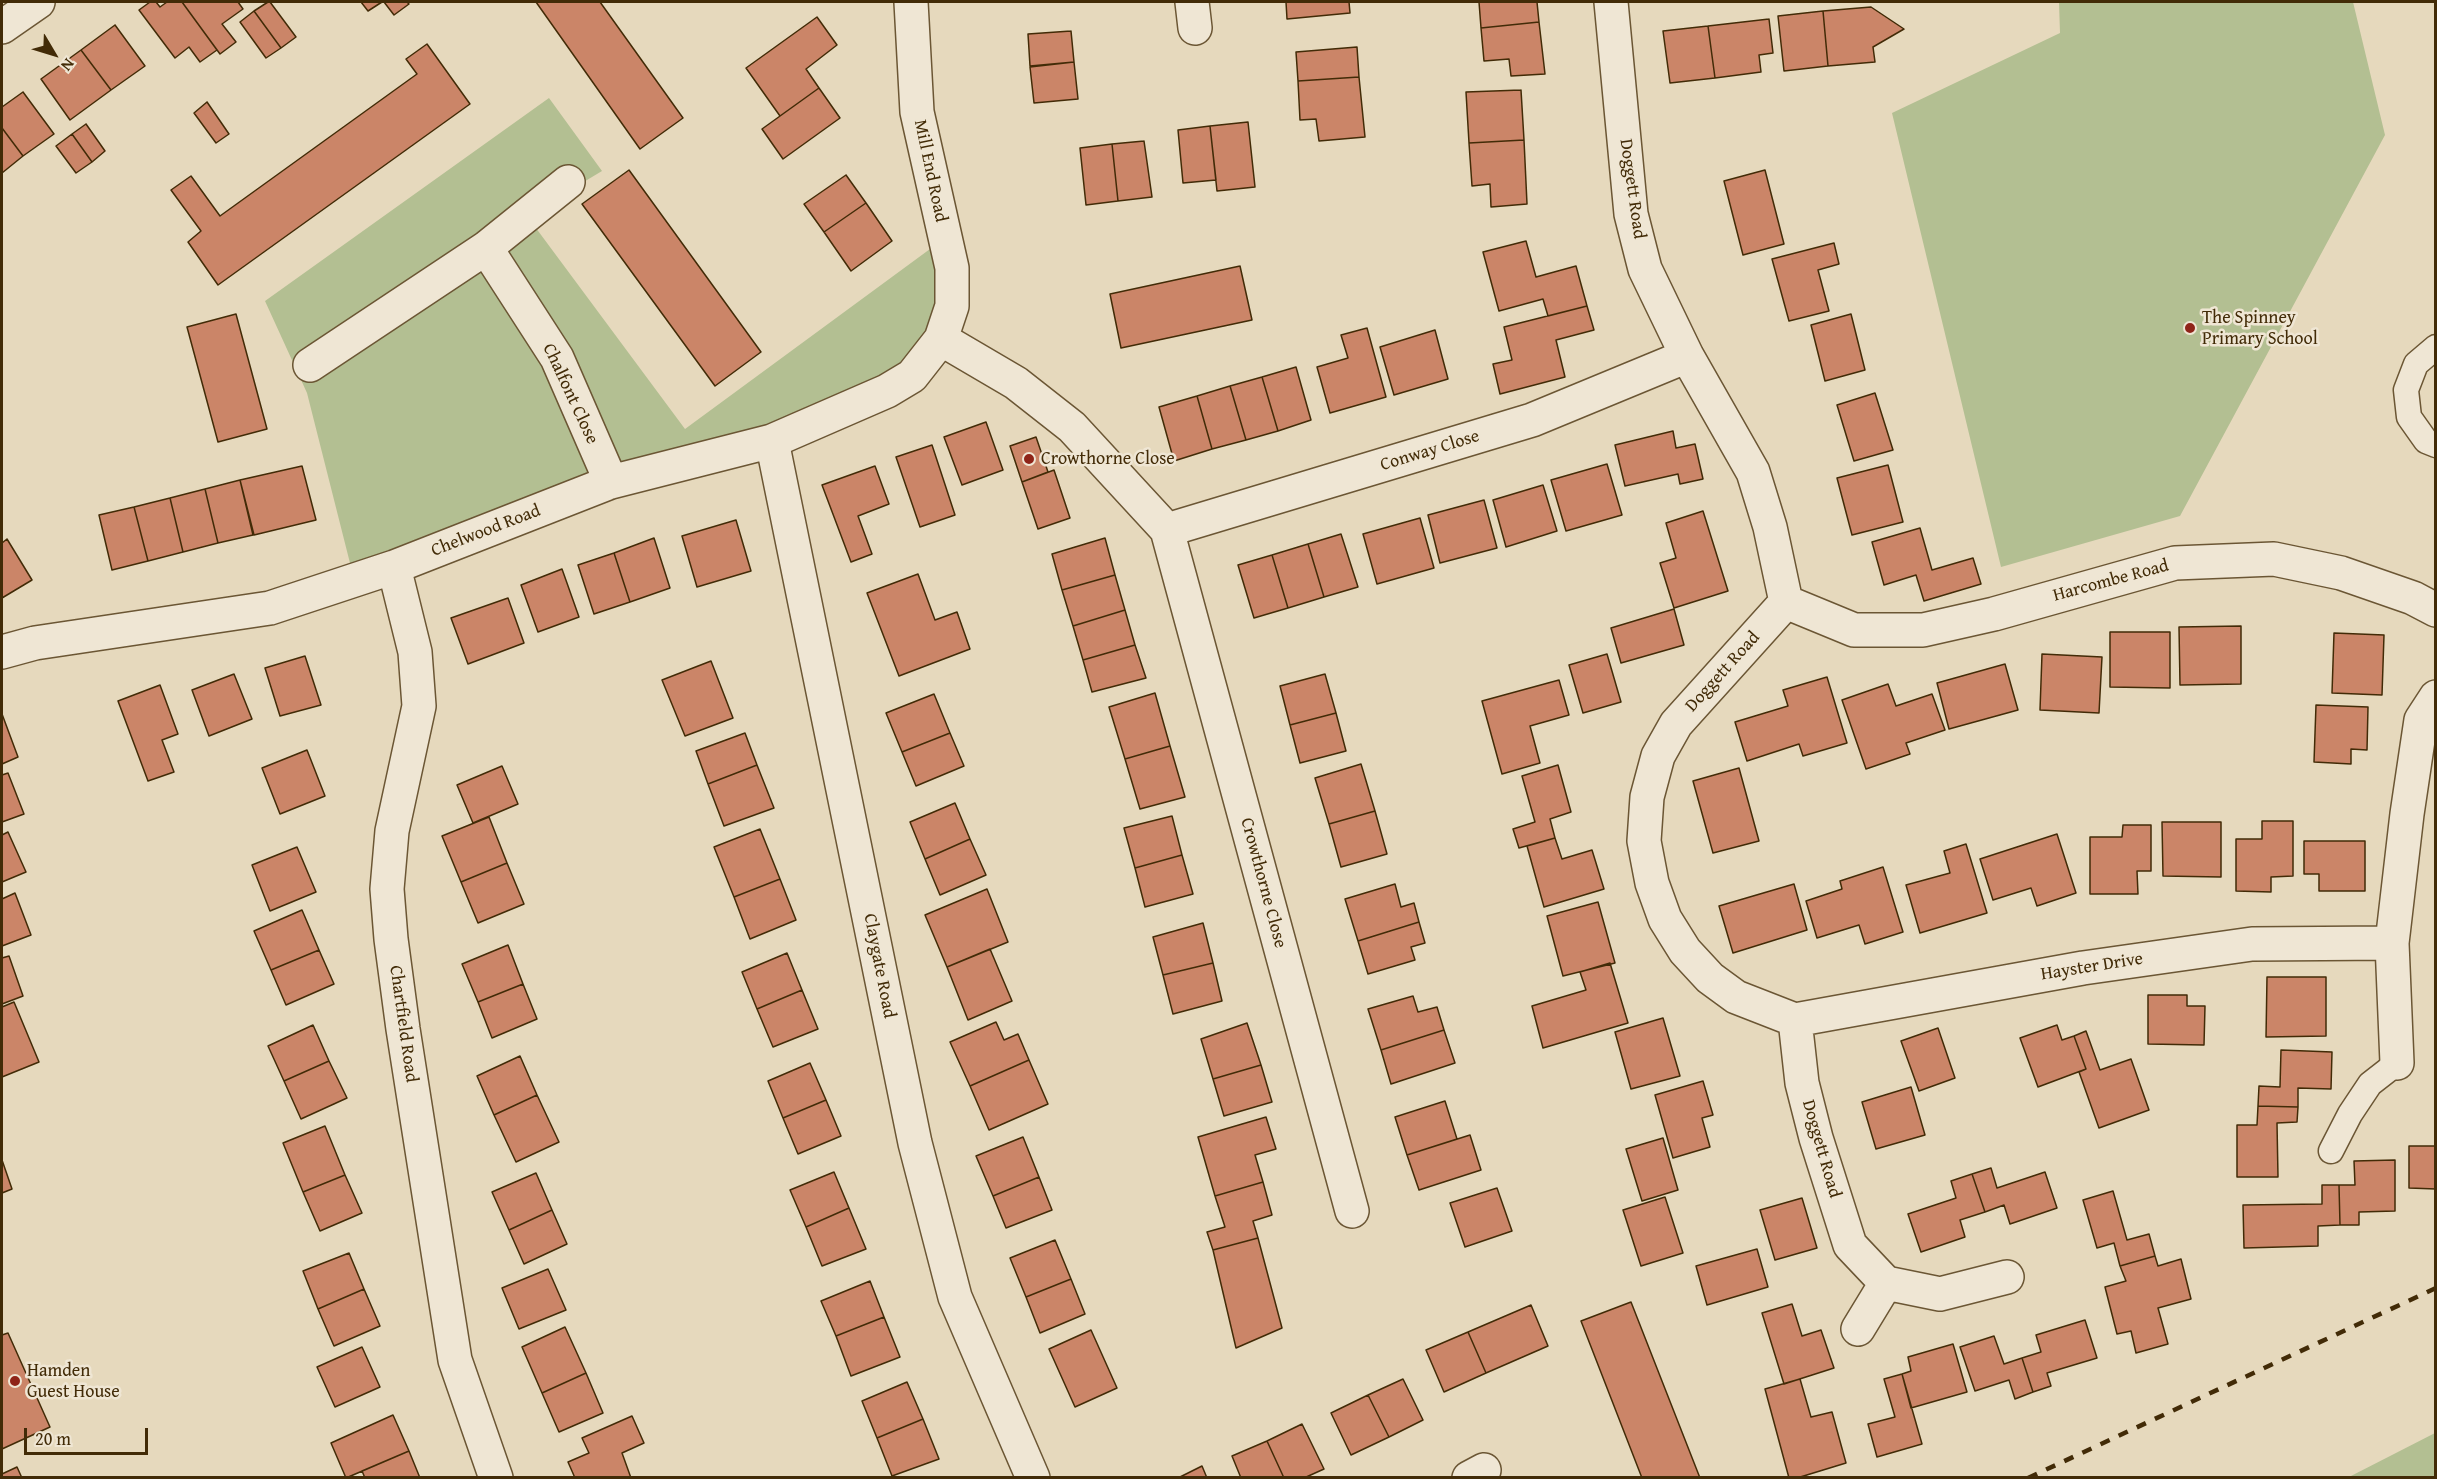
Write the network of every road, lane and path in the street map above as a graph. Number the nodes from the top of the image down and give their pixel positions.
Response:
1 (38, 2) edge
2 (911, 2) edge
3 (1611, 2) edge
4 (2, 27) edge
5 (568, 182) dead end
6 (486, 248) junction
7 (941, 339) junction
8 (2436, 347) edge
9 (1687, 356) junction
10 (310, 365) dead end
11 (772, 441) junction
12 (2436, 446) edge
13 (611, 482) junction
14 (1167, 530) junction
15 (394, 567) junction
16 (1786, 602) junction
17 (2436, 610) edge
18 (2, 652) edge
19 (2436, 697) edge
20 (2392, 943) junction
21 (1795, 1020) junction
22 (2397, 1064) joint
23 (2331, 1151) dead end
24 (1352, 1211) dead end
25 (2007, 1277) dead end
26 (1886, 1283) junction
27 (1858, 1329) dead end
28 (496, 1478) edge
29 (1033, 1478) edge

1 - 4 street
2 - 7 street, Mill End Road
3 - 9 street, Doggett Road
5 - 6 street
6 - 10 street
6 - 13 street, Chalfont Close
7 - 11 street, Chelwood Road
7 - 14 street, Crowthorne Close
8 - 12 lane
9 - 14 street, Conway Close
9 - 16 street, Doggett Road
11 - 13 street, Chelwood Road
11 - 29 street, Claygate Road
13 - 15 street, Chelwood Road
14 - 24 street, Crowthorne Close
15 - 18 street, Chelwood Road
15 - 28 street, Chartfield Road
16 - 17 street, Harcombe Road
16 - 21 street, Doggett Road
19 - 20 street
20 - 21 street, Hayster Drive
20 - 22 street
21 - 26 street, Doggett Road
22 - 23 lane
25 - 26 street
26 - 27 street

